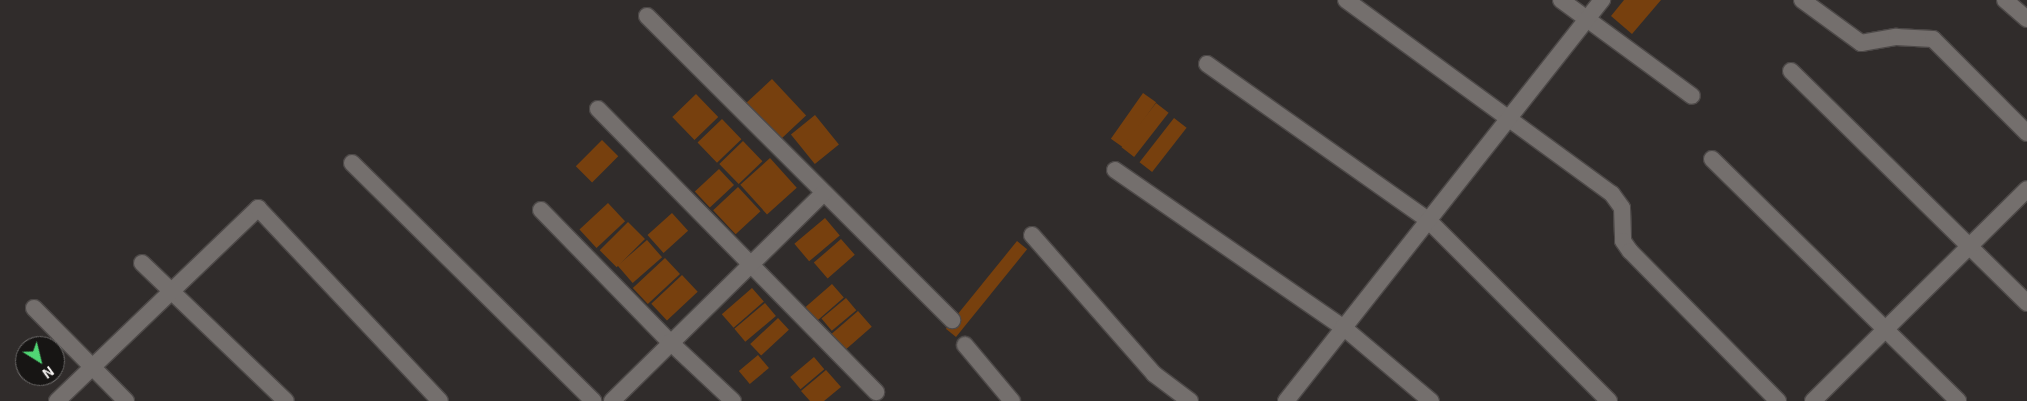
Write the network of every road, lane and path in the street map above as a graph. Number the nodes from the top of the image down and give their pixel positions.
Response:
1 (1346, 0) edge
2 (1561, 0) edge
3 (1602, 0) edge
4 (1802, 0) edge
5 (2004, 0) edge
6 (647, 16) dead end
7 (2027, 18) edge
8 (1586, 19) junction
9 (1207, 64) dead end
10 (1792, 72) dead end
11 (1692, 96) dead end
12 (598, 109) dead end
13 (1508, 119) junction
14 (2027, 133) edge
15 (1712, 160) dead end
16 (352, 163) dead end
17 (1115, 170) dead end
18 (2027, 189) edge
19 (824, 193) junction
20 (541, 210) dead end
21 (1428, 220) junction
22 (1032, 235) dead end
23 (1970, 246) junction
24 (142, 263) dead end
25 (751, 264) junction
26 (172, 289) junction
27 (2027, 303) edge
28 (34, 308) dead end
29 (952, 320) dead end
30 (1343, 327) junction
31 (1888, 329) junction
32 (670, 342) junction
33 (965, 345) dead end
34 (91, 368) junction
35 (876, 392) dead end
36 (56, 401) edge
37 (126, 401) edge
38 (286, 401) edge
39 (440, 401) edge
40 (593, 401) edge
41 (612, 401) edge
42 (733, 401) edge
43 (1012, 401) edge
44 (1190, 401) edge
45 (1286, 401) edge
46 (1431, 401) edge
47 (1609, 401) edge
48 (1778, 401) edge
49 (1812, 401) edge
50 (1958, 401) edge

1 - 13 street
2 - 8 street
3 - 8 street
4 - 14 street
5 - 7 street
6 - 19 street
8 - 11 street
8 - 13 street
9 - 21 street
10 - 23 street
12 - 25 street
13 - 21 street
13 - 48 street
15 - 31 street
16 - 40 street
17 - 30 street
18 - 23 street
19 - 25 street
19 - 29 street
20 - 32 street
21 - 30 street
21 - 47 street
22 - 44 street
23 - 27 street
23 - 31 street
24 - 26 street
25 - 32 street
25 - 35 street
26 - 34 street
26 - 38 street
26 - 39 street
28 - 34 street
30 - 45 street
30 - 46 street
31 - 49 street
31 - 50 street
32 - 41 street
32 - 42 street
33 - 43 street
34 - 36 street
34 - 37 street

